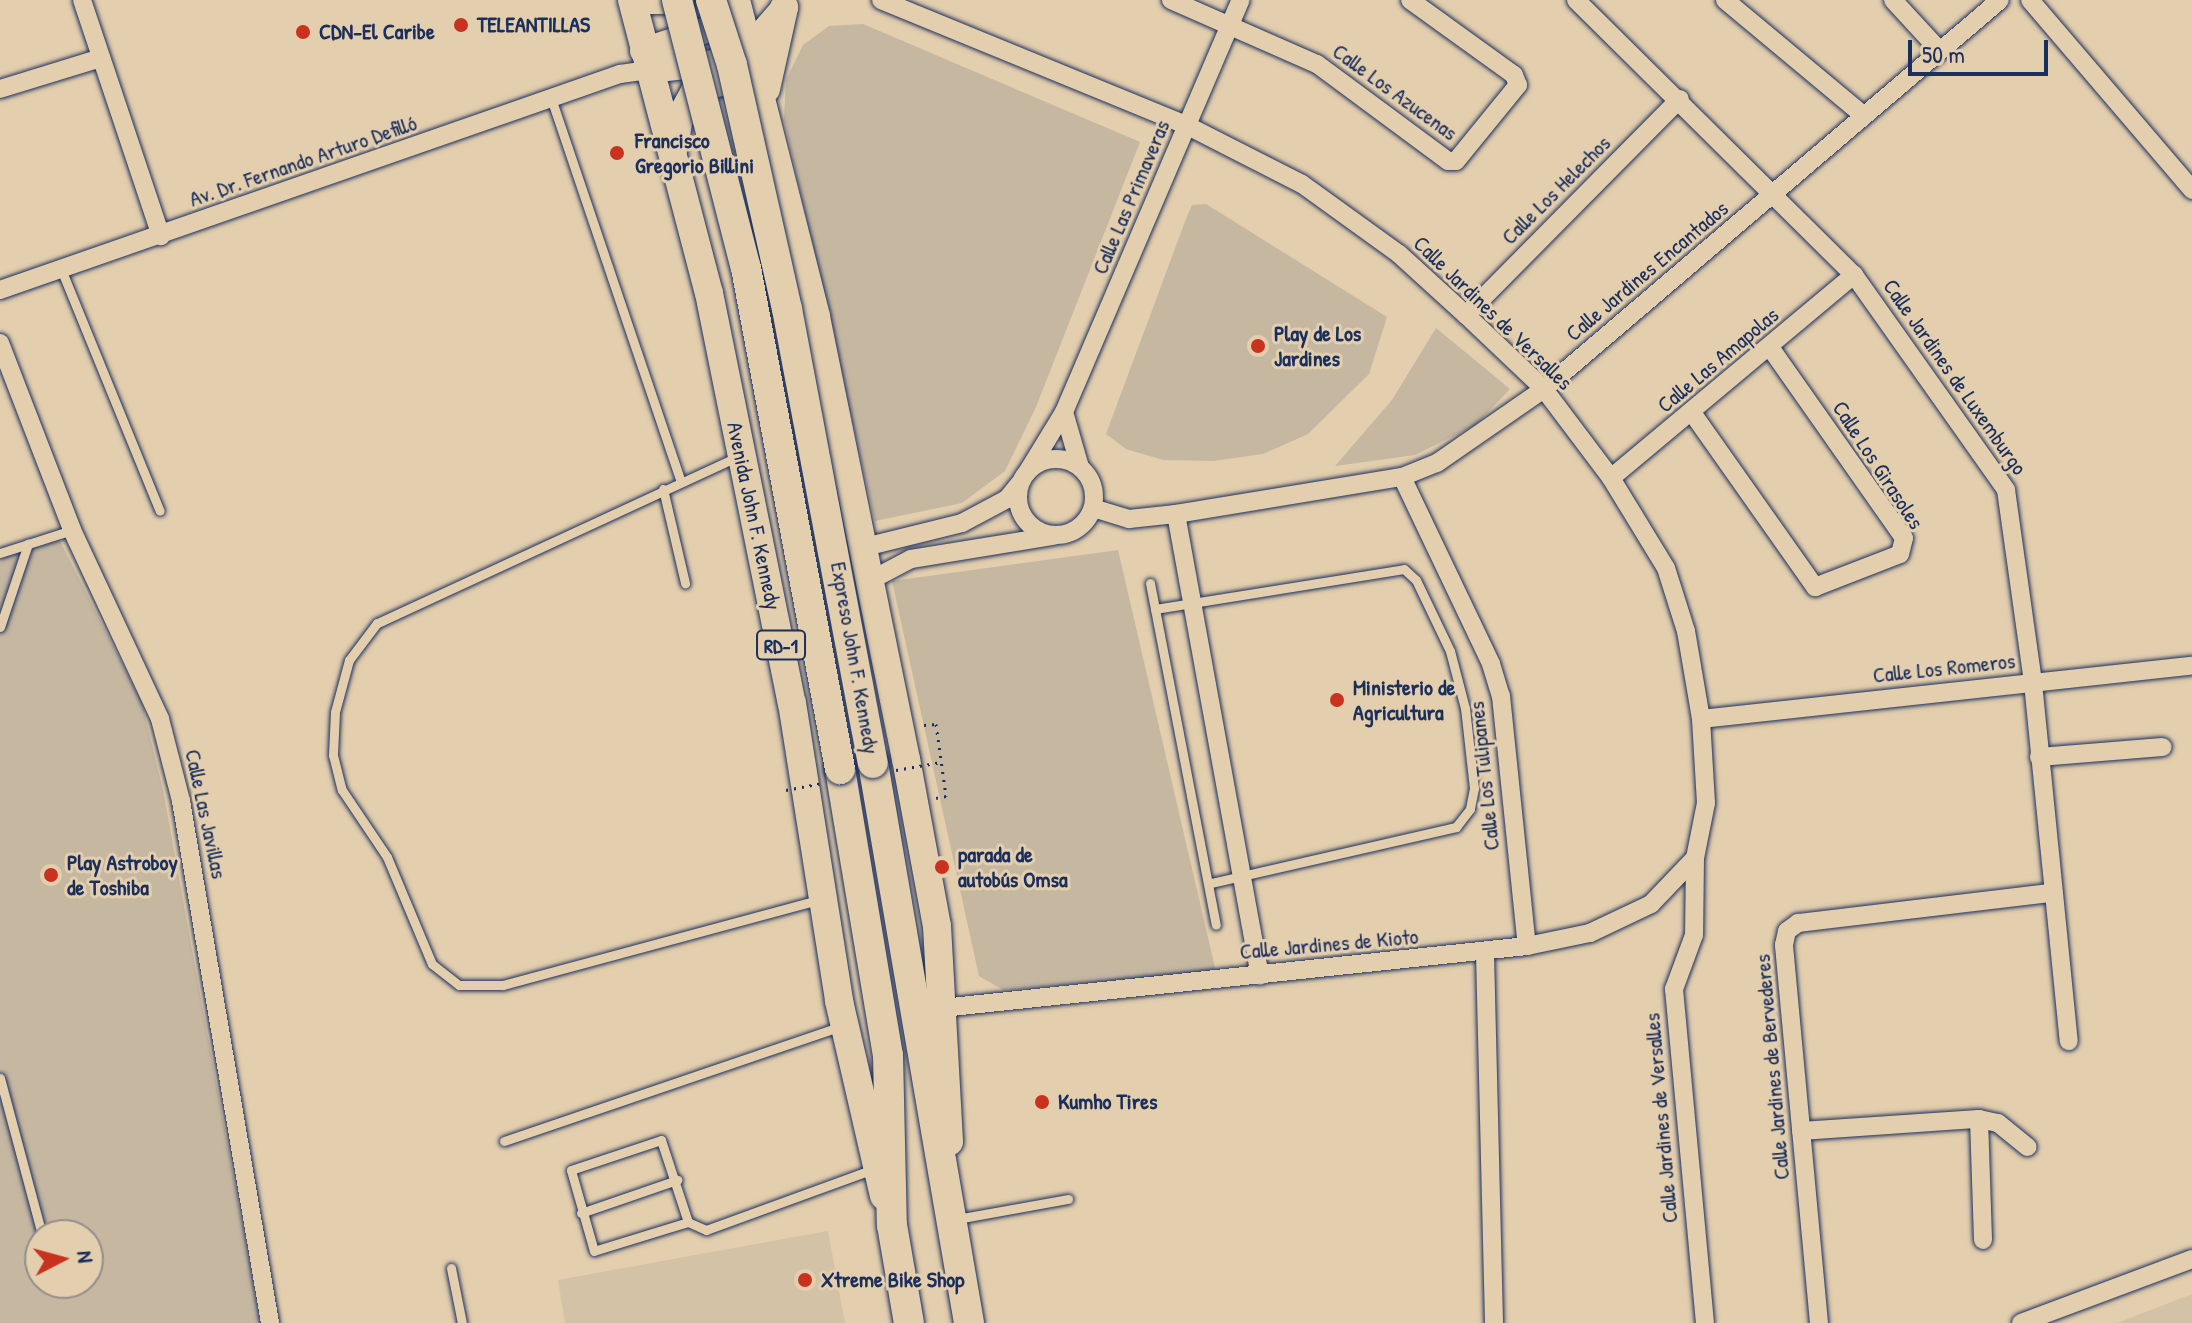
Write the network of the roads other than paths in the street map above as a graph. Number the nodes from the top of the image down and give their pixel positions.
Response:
1 (82, 0) edge
2 (632, 0) edge
3 (650, 0) edge
4 (678, 0) edge
5 (881, 0) edge
6 (1171, 0) edge
7 (1241, 0) edge
8 (1410, 0) edge
9 (1576, 0) edge
10 (1725, 0) edge
11 (1893, 0) edge
12 (2000, 0) edge
13 (2030, 0) edge
14 (731, 1) edge
15 (786, 4) edge
16 (1229, 27) junction
17 (751, 46) junction
18 (1939, 50) junction
19 (101, 58) junction
20 (646, 60) junction
21 (0, 89) edge
22 (1680, 99) junction
23 (552, 101) junction
24 (766, 108) junction
25 (1863, 115) junction
26 (1188, 126) junction
27 (672, 151) junction
28 (2192, 190) edge
29 (1773, 195) junction
30 (161, 236) junction
31 (61, 269) junction
32 (1854, 275) junction
33 (0, 290) edge
34 (1466, 315) junction
35 (0, 343) edge
36 (1771, 349) junction
37 (1544, 389) junction
38 (1064, 412) junction
39 (1693, 414) junction
40 (741, 455) junction
41 (1080, 467) junction
42 (1024, 476) junction
43 (1402, 477) junction
44 (1611, 478) junction
45 (681, 482) junction
46 (663, 489) junction
47 (1093, 508) junction
48 (160, 511) dead end
49 (1176, 514) junction
50 (72, 530) junction
51 (1060, 535) junction
52 (28, 544) junction
53 (865, 547) junction
54 (0, 553) edge
55 (871, 580) junction
56 (685, 583) dead end
57 (1150, 583) dead end
58 (14, 595) junction
59 (0, 599) edge
60 (1191, 600) junction
61 (1155, 609) junction
62 (0, 627) edge
63 (2192, 666) edge
64 (2033, 683) junction
65 (1701, 719) junction
66 (2163, 747) dead end
67 (2039, 757) junction
68 (1695, 858) junction
69 (1243, 878) junction
70 (1208, 884) junction
71 (2051, 893) junction
72 (825, 898) junction
73 (1216, 925) dead end
74 (1527, 946) junction
75 (1485, 954) junction
76 (1260, 975) junction
77 (942, 1008) junction
78 (845, 1025) junction
79 (2069, 1041) dead end
80 (0, 1078) edge
81 (1979, 1119) junction
82 (1801, 1131) junction
83 (504, 1141) dead end
84 (2028, 1147) dead end
85 (877, 1168) junction
86 (677, 1180) junction
87 (1068, 1199) dead end
88 (581, 1213) junction
89 (38, 1219) edge
90 (954, 1219) junction
91 (688, 1222) junction
92 (892, 1225) junction
93 (1983, 1240) dead end
94 (2192, 1259) edge
95 (451, 1268) dead end
96 (270, 1323) edge
97 (462, 1323) edge
98 (909, 1323) edge
99 (969, 1323) edge
100 (1494, 1323) edge
101 (1705, 1323) edge
102 (1819, 1323) edge
103 (2021, 1323) edge

1 - 19 street
2 - 20 main road, Avenida John F. Kennedy / RD-1
3 - 4 main road
4 - 92 highway, Expreso John F. Kennedy / RD-1, bridge
5 - 26 street, Calle Jardines de Versalles
6 - 16 street, Calle Los Azucenas
7 - 16 street, Calle Las Primaveras
8 - 16 street, Calle Los Azucenas
9 - 22 street, Calle Jardines de Luxemburgo
10 - 25 street
11 - 18 street
12 - 18 street, Calle Jardines Encantados
13 - 28 street
14 - 17 main road
14 - 20 main road
14 - 90 highway, Expreso John F. Kennedy, bridge
15 - 17 main road
15 - 24 main road
16 - 26 street, Calle Las Primaveras
17 - 20 main road
17 - 24 main road
18 - 25 street, Calle Jardines Encantados
19 - 21 street
19 - 30 street
20 - 23 street, Av. Dr. Fernando Arturo Defilló
20 - 27 main road, Avenida John F. Kennedy / RD-1
22 - 29 street, Calle Jardines de Luxemburgo
22 - 34 street, Calle Los Helechos
23 - 30 street, Av. Dr. Fernando Arturo Defilló
23 - 45 lane
24 - 27 main road
24 - 53 main road
25 - 29 street, Calle Jardines Encantados
26 - 34 street, Calle Jardines de Versalles
26 - 38 street, Calle Las Primaveras
27 - 40 main road, Avenida John F. Kennedy / RD-1
29 - 32 street, Calle Jardines de Luxemburgo
29 - 37 street, Calle Jardines Encantados
30 - 31 street, Av. Dr. Fernando Arturo Defilló
31 - 33 street, Av. Dr. Fernando Arturo Defilló
31 - 48 lane
32 - 36 street, Calle Las Amapolas
32 - 64 street, Calle Jardines de Luxemburgo
34 - 37 street, Calle Jardines de Versalles
35 - 50 street, Calle Las Javillas
36 - 39 street, Calle Las Amapolas
36 - 39 street, Calle Los Girasoles
37 - 43 street, Calle Jardines Encantados
37 - 44 street, Calle Jardines de Versalles
38 - 41 street
38 - 42 street, Calle Las Primaveras
39 - 44 street, Calle Las Amapolas
40 - 45 lane
40 - 72 main road, Avenida John F. Kennedy / RD-1
41 - 42 street
41 - 47 street
42 - 51 street
42 - 53 street, Calle Las Primaveras
43 - 49 street, Calle Jardines Encantados
43 - 74 street, Calle Los Tulipanes
44 - 65 street, Calle Jardines de Versalles
45 - 46 lane
46 - 56 lane
46 - 72 lane
47 - 49 street, Calle Jardines Encantados
47 - 51 street
49 - 60 street
50 - 52 lane
50 - 96 street, Calle Las Javillas
51 - 55 street
52 - 54 lane
52 - 58 lane
53 - 55 main road
55 - 77 main road
57 - 61 lane
58 - 59 lane
58 - 62 lane
60 - 61 lane
60 - 69 street
60 - 69 lane
61 - 70 lane
63 - 64 street, Calle Los Romeros
64 - 65 street, Calle Los Romeros
64 - 67 street, Calle Jardines de Luxemburgo
65 - 68 street, Calle Jardines de Versalles
66 - 67 street
67 - 71 street, Calle Jardines de Luxemburgo
68 - 74 street, Calle Jardines de Kioto
68 - 101 street, Calle Jardines de Versalles
69 - 70 lane
69 - 76 street
70 - 73 lane
71 - 79 street, Calle Jardines de Luxemburgo
71 - 82 street, Calle Jardines de Bervederes
72 - 78 main road, Avenida John F. Kennedy / RD-1
74 - 75 street, Calle Jardines de Kioto
75 - 76 street, Calle Jardines de Kioto
75 - 100 street
76 - 77 street, Calle Jardines de Kioto
77 - 90 main road
78 - 83 lane
78 - 85 main road, Avenida John F. Kennedy / RD-1
80 - 89 lane
81 - 82 street
81 - 84 street
81 - 93 street
82 - 102 street, Calle Jardines de Bervederes
85 - 91 lane
85 - 92 main road, Avenida John F. Kennedy / RD-1
86 - 88 lane
86 - 88 lane
86 - 91 lane
87 - 90 lane
88 - 91 lane
90 - 99 highway, Expreso John F. Kennedy
92 - 98 highway, Expreso John F. Kennedy / RD-1
94 - 103 street
95 - 97 lane

